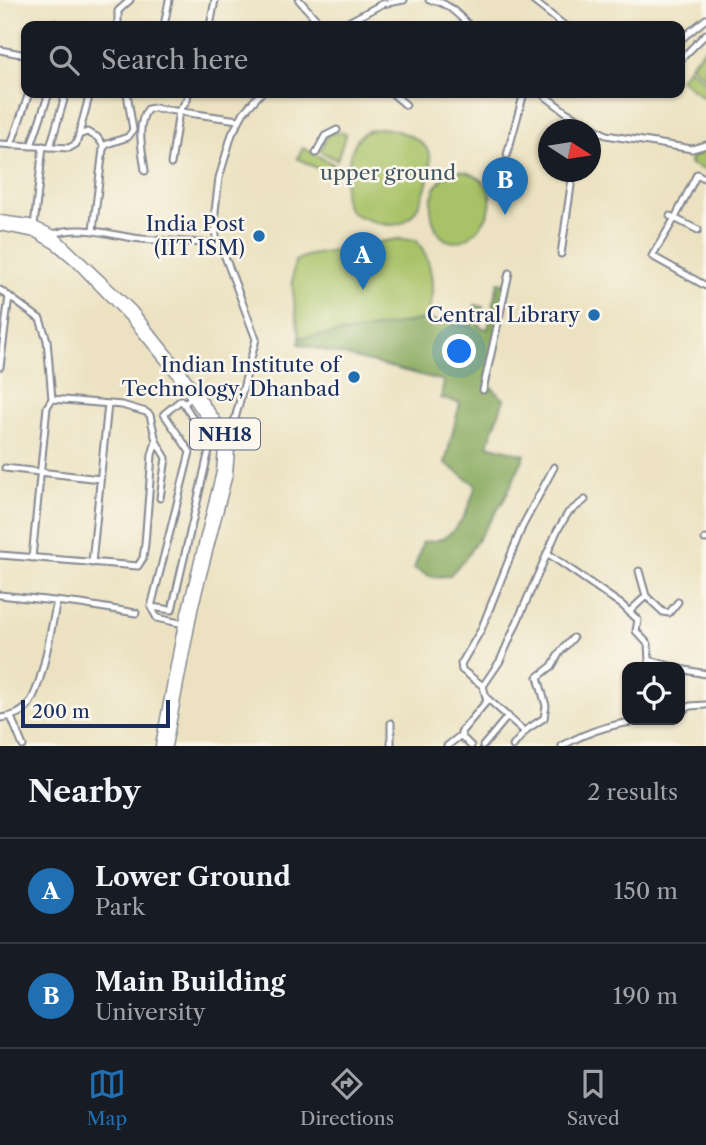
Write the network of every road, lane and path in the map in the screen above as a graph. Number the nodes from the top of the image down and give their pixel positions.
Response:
1 (130, 0) edge
2 (169, 0) edge
3 (215, 0) edge
4 (404, 0) edge
5 (429, 0) edge
6 (438, 0) edge
7 (532, 0) edge
8 (301, 1) edge
9 (706, 19) edge
10 (118, 21) edge
11 (165, 21) edge
12 (211, 21) edge
13 (318, 21) edge
14 (350, 21) edge
15 (465, 21) edge
16 (559, 21) edge
17 (706, 34) edge
18 (685, 36) edge
19 (0, 50) edge
20 (21, 54) edge
21 (685, 55) edge
22 (27, 98) edge
23 (47, 98) edge
24 (64, 98) edge
25 (89, 98) edge
26 (128, 98) edge
27 (187, 98) edge
28 (257, 98) edge
29 (398, 98) edge
30 (523, 98) edge
31 (548, 98) edge
32 (406, 105) dead end
33 (179, 111) junction
34 (577, 119) edge
35 (238, 120) junction
36 (337, 130) dead end
37 (601, 132) edge
38 (79, 135) junction
39 (0, 144) edge
40 (11, 145) junction
41 (706, 145) edge
42 (31, 146) junction
43 (104, 146) junction
44 (46, 147) junction
45 (316, 153) dead end
46 (507, 155) dead end
47 (171, 164) dead end
48 (145, 171) dead end
49 (706, 179) edge
50 (572, 182) edge
51 (673, 217) junction
52 (0, 220) edge
53 (0, 226) edge
54 (34, 226) junction
55 (93, 230) junction
56 (698, 230) dead end
57 (49, 236) junction
58 (218, 243) junction
59 (561, 254) dead end
60 (509, 273) dead end
61 (706, 286) edge
62 (0, 290) edge
63 (9, 296) junction
64 (2, 330) edge
65 (0, 367) edge
66 (483, 390) dead end
67 (192, 397) junction
68 (52, 399) junction
69 (108, 404) junction
70 (184, 404) junction
71 (226, 436) junction
72 (156, 441) junction
73 (554, 467) dead end
74 (5, 468) dead end
75 (40, 472) junction
76 (100, 479) junction
77 (160, 498) dead end
78 (585, 500) dead end
79 (547, 552) junction
80 (0, 555) edge
81 (32, 558) junction
82 (92, 564) junction
83 (639, 571) dead end
84 (0, 595) edge
85 (646, 596) junction
86 (57, 601) junction
87 (678, 602) dead end
88 (152, 607) junction
89 (629, 612) junction
90 (136, 613) dead end
91 (184, 624) junction
92 (573, 638) dead end
93 (656, 662) edge
94 (685, 670) edge
95 (706, 674) edge
96 (483, 686) junction
97 (488, 699) junction
98 (706, 705) edge
99 (685, 709) edge
100 (508, 716) junction
101 (11, 717) junction
102 (0, 718) edge
103 (391, 723) dead end
104 (622, 723) edge
105 (525, 732) junction
106 (461, 735) junction
107 (23, 746) edge
108 (160, 746) edge
109 (167, 746) edge
110 (391, 746) edge
111 (447, 746) edge
112 (471, 746) edge
113 (483, 746) edge
114 (513, 746) edge
115 (562, 746) edge

1 - 10 street
2 - 11 street
3 - 12 street
4 - 14 street
5 - 6 street
6 - 15 street
7 - 16 street
8 - 13 street
9 - 18 street
17 - 21 street
19 - 20 street
22 - 40 street
23 - 42 street
24 - 44 street
25 - 38 street
26 - 43 street
27 - 33 street
28 - 35 street
29 - 32 street
30 - 46 street
31 - 34 street
33 - 35 street
33 - 47 street
33 - 48 street
35 - 58 street
36 - 45 street
37 - 41 street
38 - 43 street
38 - 44 street
39 - 40 street
40 - 42 street
42 - 44 street
43 - 55 street
44 - 54 street
49 - 51 street
50 - 59 street
51 - 56 street
51 - 61 street
52 - 54 highway, NH18
53 - 57 highway, NH18
54 - 57 highway, NH18
55 - 57 street
55 - 58 street
57 - 67 highway, NH18
57 - 71 highway, NH18
58 - 71 street
60 - 66 street
62 - 63 street
63 - 64 street
63 - 68 street
64 - 65 street
67 - 70 street
67 - 91 highway, NH18
68 - 69 street
68 - 75 street
69 - 72 street
69 - 76 street
70 - 88 street
70 - 88 street
71 - 109 highway, NH18
72 - 77 street
72 - 82 street
73 - 96 street
74 - 75 street
75 - 76 street
75 - 81 street
76 - 82 street
78 - 79 street
79 - 89 street
79 - 96 street
80 - 81 street
81 - 82 street
83 - 85 street
84 - 86 street
85 - 87 street
85 - 89 street
86 - 90 street
86 - 101 street
88 - 91 street
89 - 93 street
91 - 108 highway, NH18
92 - 105 street
94 - 95 street
96 - 97 street
97 - 100 street
97 - 106 street
98 - 99 street
100 - 105 street
100 - 113 street
101 - 102 street
101 - 107 street
103 - 110 street
104 - 115 street
105 - 114 street
106 - 111 street
106 - 112 street

